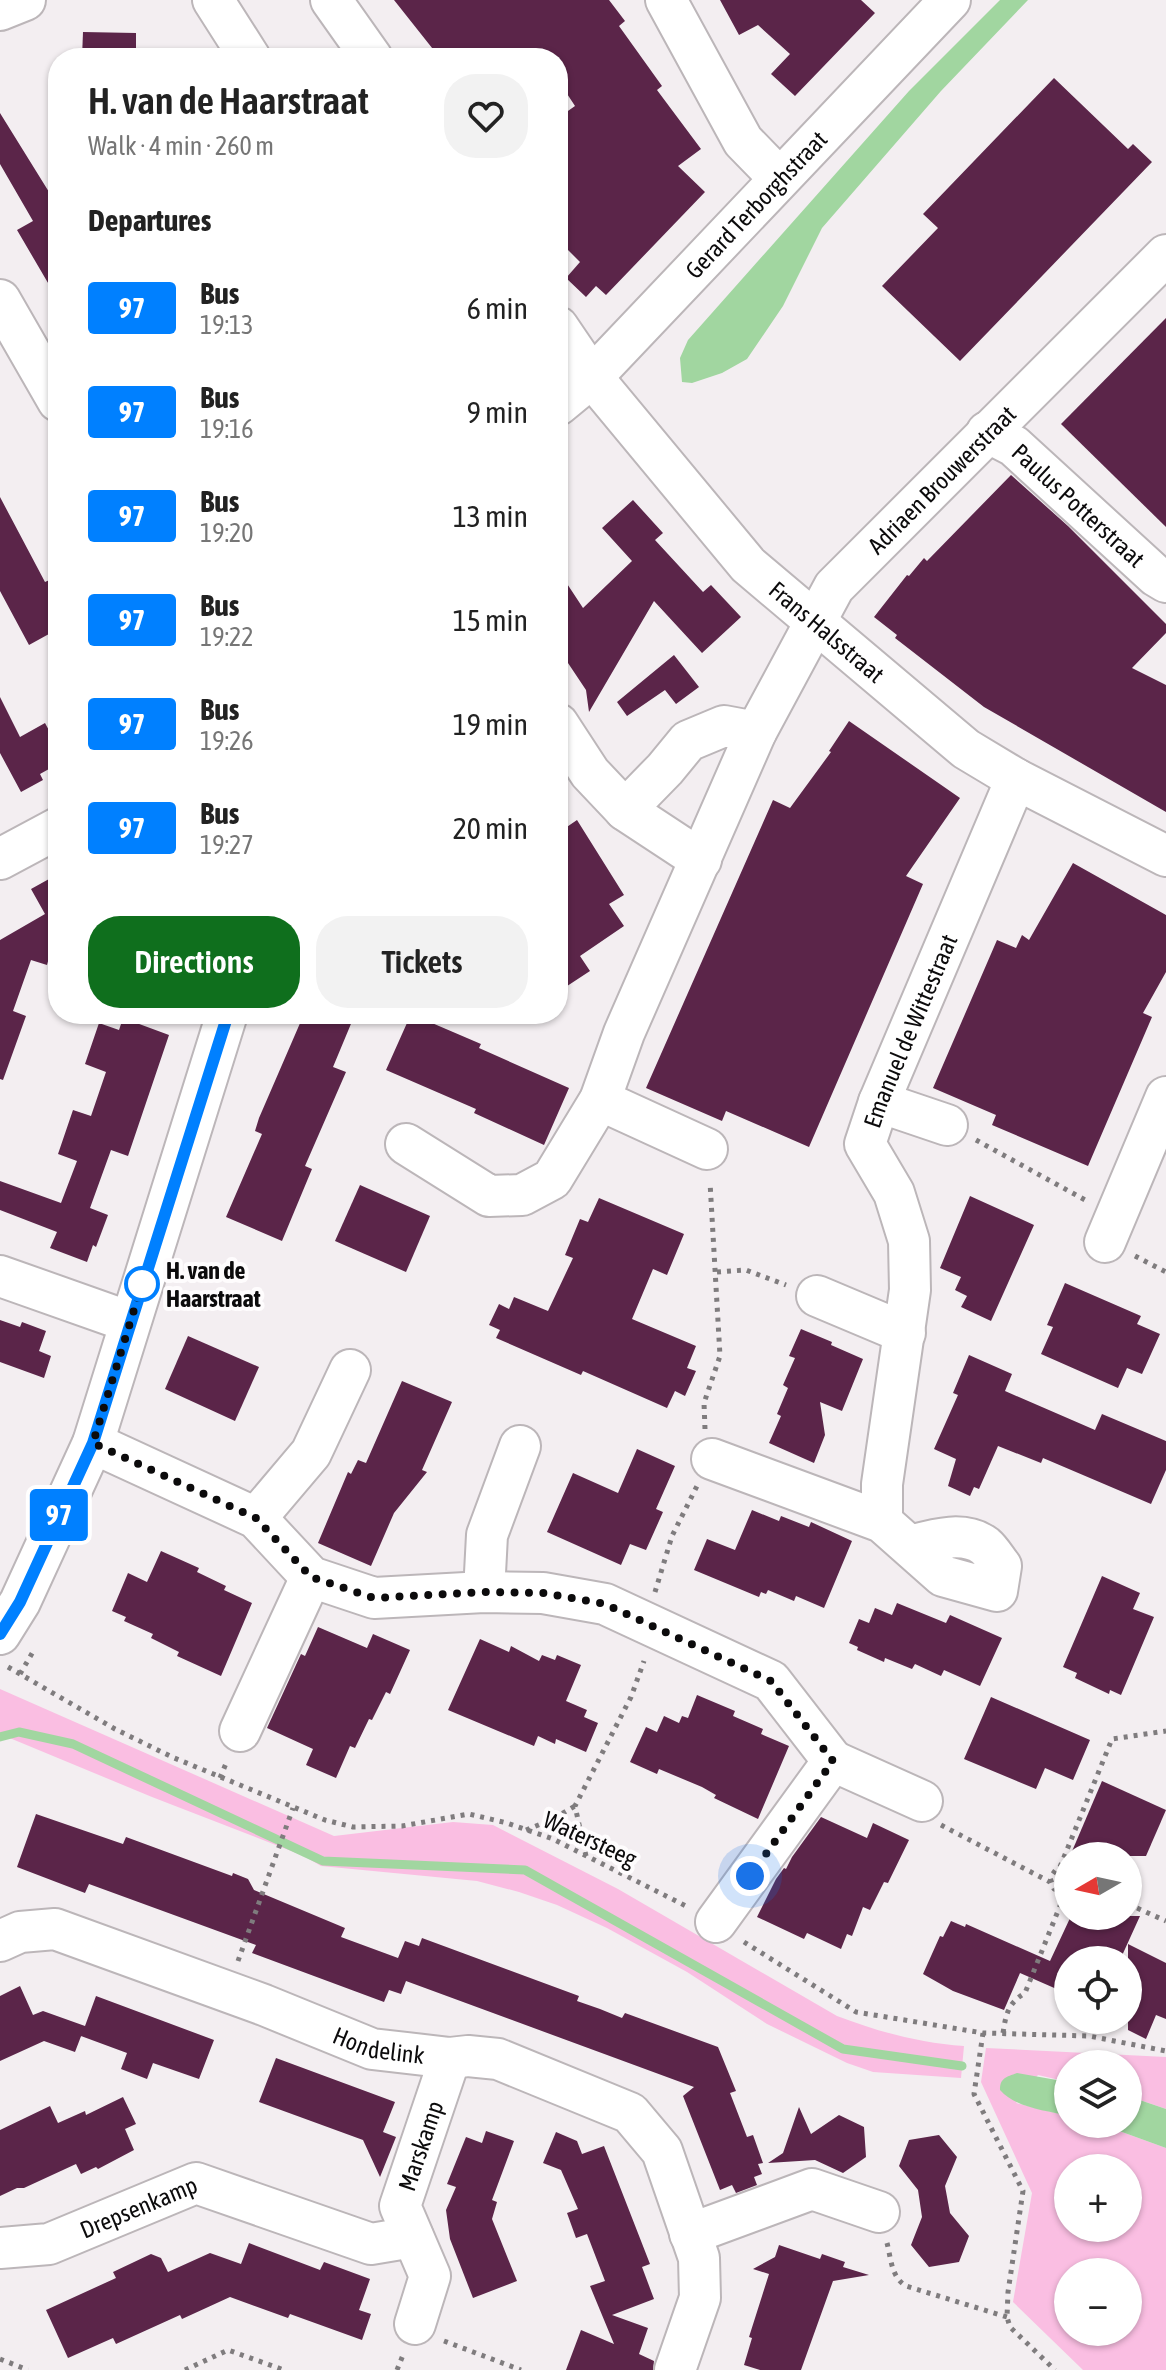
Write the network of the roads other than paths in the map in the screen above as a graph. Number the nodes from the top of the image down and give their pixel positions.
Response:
1 (25, 0) edge
2 (213, 0) edge
3 (331, 0) edge
4 (666, 0) edge
5 (950, 0) edge
6 (0, 10) edge
7 (244, 48) edge
8 (365, 48) edge
9 (779, 178) junction
10 (1166, 255) edge
11 (0, 300) edge
12 (568, 342) edge
13 (592, 377) junction
14 (48, 384) edge
15 (568, 397) edge
16 (987, 432) junction
17 (1166, 582) edge
18 (817, 622) junction
19 (756, 732) junction
20 (568, 739) edge
21 (1016, 779) junction
22 (625, 810) junction
23 (48, 833) edge
24 (1166, 856) edge
25 (0, 859) edge
26 (701, 860) junction
27 (224, 1024) edge
28 (1166, 1097) edge
29 (600, 1100) junction
30 (879, 1102) junction
31 (947, 1125) road end
32 (406, 1144) dead end
33 (707, 1149) road end
34 (1110, 1229) road end
35 (0, 1276) edge
36 (817, 1296) road end
37 (130, 1322) junction
38 (905, 1333) junction
39 (350, 1370) dead end
40 (93, 1443) junction
41 (520, 1446) dead end
42 (712, 1459) road end
43 (256, 1518) junction
44 (311, 1577) junction
45 (484, 1592) junction
46 (0, 1634) edge
47 (240, 1731) dead end
48 (833, 1761) junction
49 (922, 1801) road end
50 (716, 1922) road end
51 (0, 1941) edge
52 (450, 2058) junction
53 (879, 2212) road end
54 (690, 2234) junction
55 (413, 2237) junction
56 (0, 2248) edge
57 (420, 2337) road end
58 (675, 2370) edge

1 - 6 street
2 - 7 street
3 - 8 street
4 - 9 street
5 - 9 street, Gerard Terborghstraat
9 - 13 street, Gerard Terborghstraat
10 - 16 street, Adriaen Brouwerstraat
11 - 14 street
12 - 13 street, Frans Halsstraat
13 - 15 street, Gerard Terborghstraat
13 - 18 street, Frans Halsstraat
16 - 17 street, Paulus Potterstraat
16 - 18 street, Adriaen Brouwerstraat
18 - 19 street, Adriaen Brouwerstraat
18 - 21 street, Frans Halsstraat
19 - 22 street
19 - 26 street, Adriaen Brouwerstraat
20 - 22 street
21 - 24 street, Frans Halsstraat
21 - 30 street, Emanuel de Wittestraat
22 - 26 street
23 - 25 street
26 - 29 street, Adriaen Brouwerstraat
27 - 37 street
28 - 34 street
29 - 32 street, Adriaen Brouwerstraat
29 - 33 street
30 - 31 street
30 - 38 street, Emanuel de Wittestraat
35 - 37 street
36 - 38 street
37 - 40 street
38 - 42 street, Emanuel de Wittestraat
39 - 43 street
40 - 43 street
40 - 46 street
41 - 45 street
43 - 44 street
44 - 45 street
44 - 47 street
45 - 48 street
48 - 49 street
48 - 50 street
51 - 52 street, Hondelink
52 - 54 street, Hondelink
52 - 55 street, Marskamp
53 - 54 street
54 - 58 street, Hondelink
55 - 56 street, Drepsenkamp
55 - 57 street, Marskamp

